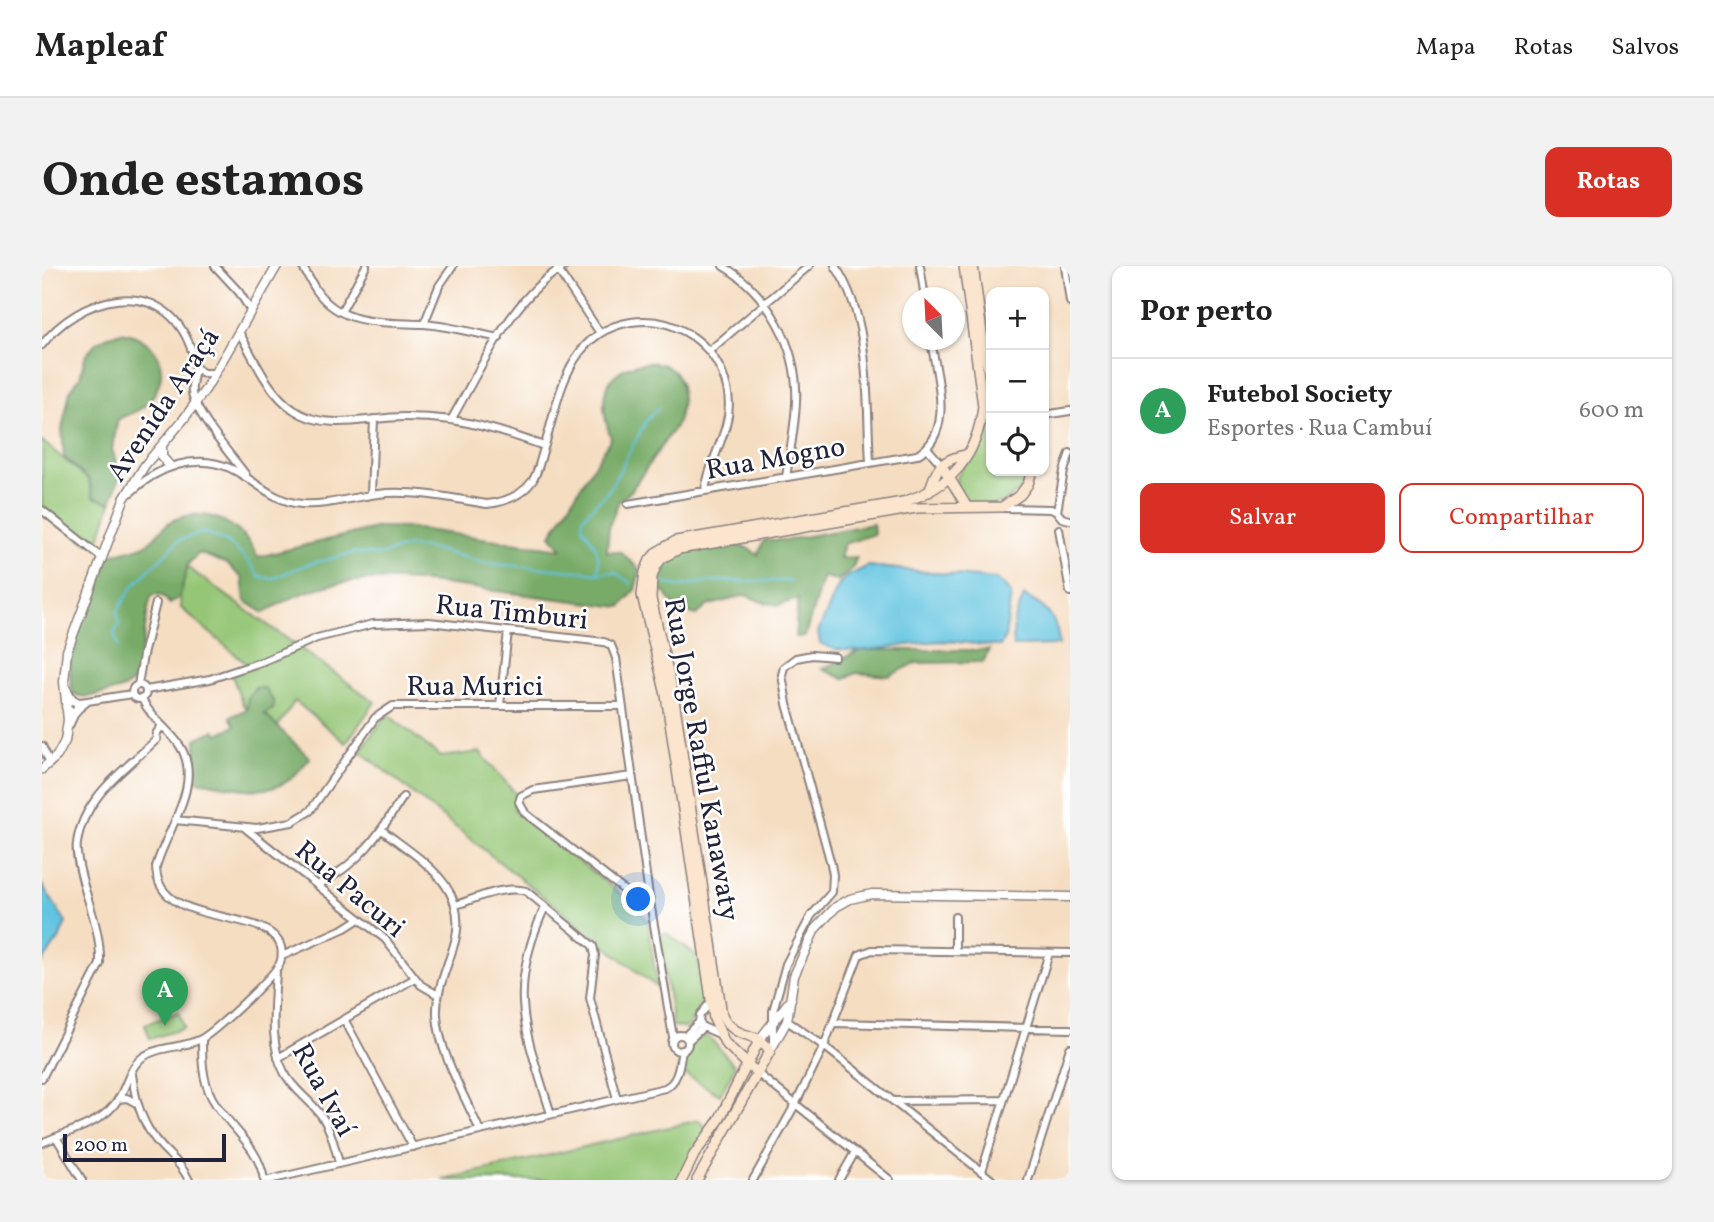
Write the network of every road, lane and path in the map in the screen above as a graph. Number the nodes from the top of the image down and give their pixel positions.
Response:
1 (215, 266) edge
2 (277, 266) edge
3 (302, 266) edge
4 (366, 266) edge
5 (453, 266) edge
6 (565, 266) edge
7 (723, 266) edge
8 (808, 266) edge
9 (835, 266) edge
10 (920, 266) edge
11 (964, 266) edge
12 (973, 266) edge
13 (1065, 266) edge
14 (558, 270) junction
15 (923, 287) edge
16 (1070, 302) edge
17 (765, 303) junction
18 (251, 311) junction
19 (341, 312) junction
20 (424, 324) junction
21 (239, 332) junction
22 (600, 333) junction
23 (45, 335) edge
24 (499, 338) junction
25 (42, 345) edge
26 (932, 350) edge
27 (709, 351) junction
28 (986, 361) edge
29 (195, 367) junction
30 (215, 373) junction
31 (196, 403) junction
32 (1070, 411) edge
33 (1049, 414) edge
34 (374, 419) junction
35 (451, 420) junction
36 (986, 423) edge
37 (981, 425) junction
38 (162, 445) junction
39 (544, 446) junction
40 (226, 448) junction
41 (928, 449) junction
42 (1070, 453) edge
43 (968, 454) junction
44 (870, 462) junction
45 (216, 464) junction
46 (941, 464) junction
47 (170, 466) junction
48 (1030, 476) edge
49 (786, 477) junction
50 (950, 478) junction
51 (249, 480) junction
52 (705, 491) junction
53 (929, 492) junction
54 (371, 494) junction
55 (124, 499) junction
56 (628, 504) dead end
57 (967, 507) junction
58 (1002, 508) junction
59 (42, 510) edge
60 (1057, 512) junction
61 (1070, 520) edge
62 (1059, 529) dead end
63 (101, 557) junction
64 (1070, 592) edge
65 (156, 603) dead end
66 (508, 631) junction
67 (835, 657) dead end
68 (64, 682) junction
69 (138, 685) junction
70 (146, 691) junction
71 (132, 694) junction
72 (142, 699) junction
73 (74, 701) junction
74 (89, 702) junction
75 (500, 705) junction
76 (622, 706) junction
77 (66, 707) junction
78 (76, 711) junction
79 (162, 727) junction
80 (67, 731) junction
81 (170, 735) junction
82 (157, 738) junction
83 (42, 746) edge
84 (46, 766) edge
85 (632, 776) junction
86 (403, 797) dead end
87 (175, 820) junction
88 (244, 827) junction
89 (270, 827) junction
90 (382, 830) junction
91 (265, 845) junction
92 (318, 886) junction
93 (649, 896) junction
94 (1070, 897) edge
95 (456, 905) junction
96 (545, 907) junction
97 (955, 917) dead end
98 (359, 919) junction
99 (955, 950) junction
100 (1049, 953) junction
101 (1070, 953) edge
102 (282, 956) junction
103 (276, 969) junction
104 (711, 976) junction
105 (415, 978) junction
106 (258, 987) junction
107 (275, 994) junction
108 (438, 995) junction
109 (793, 996) junction
110 (710, 1003) junction
111 (344, 1019) junction
112 (787, 1021) junction
113 (835, 1023) junction
114 (701, 1025) junction
115 (773, 1025) junction
116 (1027, 1027) junction
117 (1070, 1029) edge
118 (719, 1034) junction
119 (673, 1037) junction
120 (202, 1039) junction
121 (687, 1039) junction
122 (760, 1040) junction
123 (824, 1046) junction
124 (673, 1047) junction
125 (772, 1048) junction
126 (1070, 1048) edge
127 (682, 1050) junction
128 (278, 1058) junction
129 (748, 1066) junction
130 (678, 1070) junction
131 (132, 1072) junction
132 (757, 1073) junction
133 (42, 1077) edge
134 (617, 1098) junction
135 (118, 1099) junction
136 (1003, 1100) junction
137 (893, 1101) junction
138 (919, 1101) junction
139 (136, 1103) junction
140 (795, 1105) junction
141 (551, 1114) junction
142 (917, 1120) junction
143 (480, 1131) junction
144 (55, 1137) junction
145 (42, 1143) edge
146 (412, 1147) junction
147 (855, 1152) junction
148 (339, 1163) junction
149 (982, 1171) junction
150 (82, 1180) edge
151 (189, 1180) edge
152 (264, 1180) edge
153 (269, 1180) edge
154 (682, 1180) edge
155 (697, 1180) edge
156 (753, 1180) edge
157 (839, 1180) edge
158 (890, 1180) edge
159 (992, 1180) edge
160 (1028, 1180) edge

1 - 18 street
2 - 18 street, Avenida Araçá
3 - 19 street
4 - 19 street
5 - 20 street
6 - 14 street
7 - 17 street
8 - 17 street
9 - 44 street
10 - 15 street
11 - 37 main road
12 - 28 main road
13 - 16 street
14 - 22 street
14 - 24 street
17 - 27 street
17 - 49 street
18 - 21 street, Avenida Araçá
19 - 20 street
20 - 24 street
21 - 30 street, Avenida Araçá
21 - 34 street
22 - 27 street
22 - 39 street
23 - 25 street
23 - 29 street
24 - 35 street
26 - 41 street
27 - 52 street
29 - 30 street
29 - 31 street
30 - 31 street, Avenida Araçá
31 - 38 street, Avenida Araçá
31 - 40 street
32 - 33 street
34 - 35 street
34 - 54 street
35 - 39 street
36 - 37 main road
37 - 43 main road, Rua Jorge Rafful Kanawaty
38 - 47 street
38 - 55 street, Avenida Araçá
39 - 54 street
40 - 45 street
40 - 51 street
41 - 44 street, Rua Mogno
41 - 46 street
42 - 60 street
43 - 46 main road
43 - 50 main road, Rua Jorge Rafful Kanawaty
44 - 49 street, Rua Mogno
45 - 47 street
45 - 51 street
46 - 50 main road
46 - 53 main road
47 - 55 street
48 - 58 main road
49 - 52 street, Rua Mogno
50 - 53 main road, Rua Jorge Rafful Kanawaty
50 - 57 main road
51 - 54 street
52 - 56 street, Rua Mogno
53 - 104 main road, Rua Jorge Rafful Kanawaty
55 - 63 street, Avenida Araçá
57 - 58 main road, Rua Jorge Rafful Kanawaty
57 - 104 main road, Rua Jorge Rafful Kanawaty
58 - 60 street
59 - 63 street
60 - 61 street
62 - 64 street
63 - 68 street, Avenida Araçá
65 - 69 street
66 - 70 street, Rua Timburi
66 - 75 street
66 - 76 street, Rua Timburi
67 - 115 street
68 - 73 street
68 - 77 street, Avenida Araçá
69 - 70 street
69 - 71 street
70 - 72 street
71 - 72 street
71 - 74 street
72 - 79 street
73 - 74 street
73 - 77 street
73 - 78 street
74 - 78 street
75 - 76 street, Rua Murici
75 - 89 street, Rua Murici
76 - 85 street, Rua Timburi
77 - 78 street
77 - 80 street, Avenida Araçá
78 - 80 street
79 - 81 street
79 - 82 street
80 - 84 street, Avenida Araçá
81 - 82 street
81 - 87 street
82 - 133 street
83 - 84 street
85 - 93 street, Rua Timburi
85 - 93 street
86 - 90 street
87 - 88 street, Rua Murici
87 - 102 street
88 - 89 street, Rua Murici
88 - 91 street, Rua Pacuri
89 - 91 street, Rua Pacuri
90 - 92 street
90 - 95 street
91 - 92 street, Rua Pacuri
92 - 98 street, Rua Pacuri
93 - 119 street, Rua Timburi
94 - 109 street
95 - 96 street
95 - 108 street
96 - 134 street
96 - 141 street
97 - 99 street
98 - 102 street
98 - 105 street, Rua Pacuri
99 - 100 street
99 - 113 street
100 - 101 street
100 - 116 street
102 - 103 street
103 - 106 street
103 - 107 street, Rua Ivaí
104 - 110 main road, Rua Jorge Rafful Kanawaty
104 - 122 main road, Rua Jorge Rafful Kanawaty
105 - 108 street, Rua Pacuri
105 - 111 street
106 - 107 street
106 - 120 street
107 - 128 street, Rua Ivaí
108 - 143 street
109 - 112 street
109 - 115 street
110 - 114 street
110 - 118 main road, Rua Jorge Rafful Kanawaty
111 - 128 street
111 - 146 street
112 - 123 street
112 - 125 street
113 - 116 street
113 - 123 street
114 - 118 street, Rua Jorge Rafful Kanawaty
114 - 121 street
115 - 122 street
115 - 125 street
116 - 117 street
116 - 136 street
118 - 129 main road, Rua Jorge Rafful Kanawaty
119 - 121 street
119 - 124 street
120 - 131 street
120 - 152 street
121 - 127 street
122 - 125 main road
122 - 129 main road
123 - 137 street
123 - 140 street
124 - 127 street
124 - 130 street
125 - 132 main road
126 - 160 street
127 - 130 street
128 - 148 street, Rua Ivaí
129 - 132 main road, Rua Jorge Rafful Kanawaty
129 - 154 main road
130 - 134 street
131 - 135 street
131 - 139 street
132 - 140 street
132 - 155 main road
134 - 141 street
135 - 139 street
135 - 144 street
136 - 138 street
136 - 149 street
137 - 138 street
137 - 142 street
138 - 142 street
139 - 151 street
140 - 147 street
140 - 156 street
141 - 143 street
142 - 149 street
143 - 146 street
144 - 145 street
144 - 150 street
146 - 148 street
147 - 157 street
147 - 158 street
148 - 153 street
149 - 159 street

